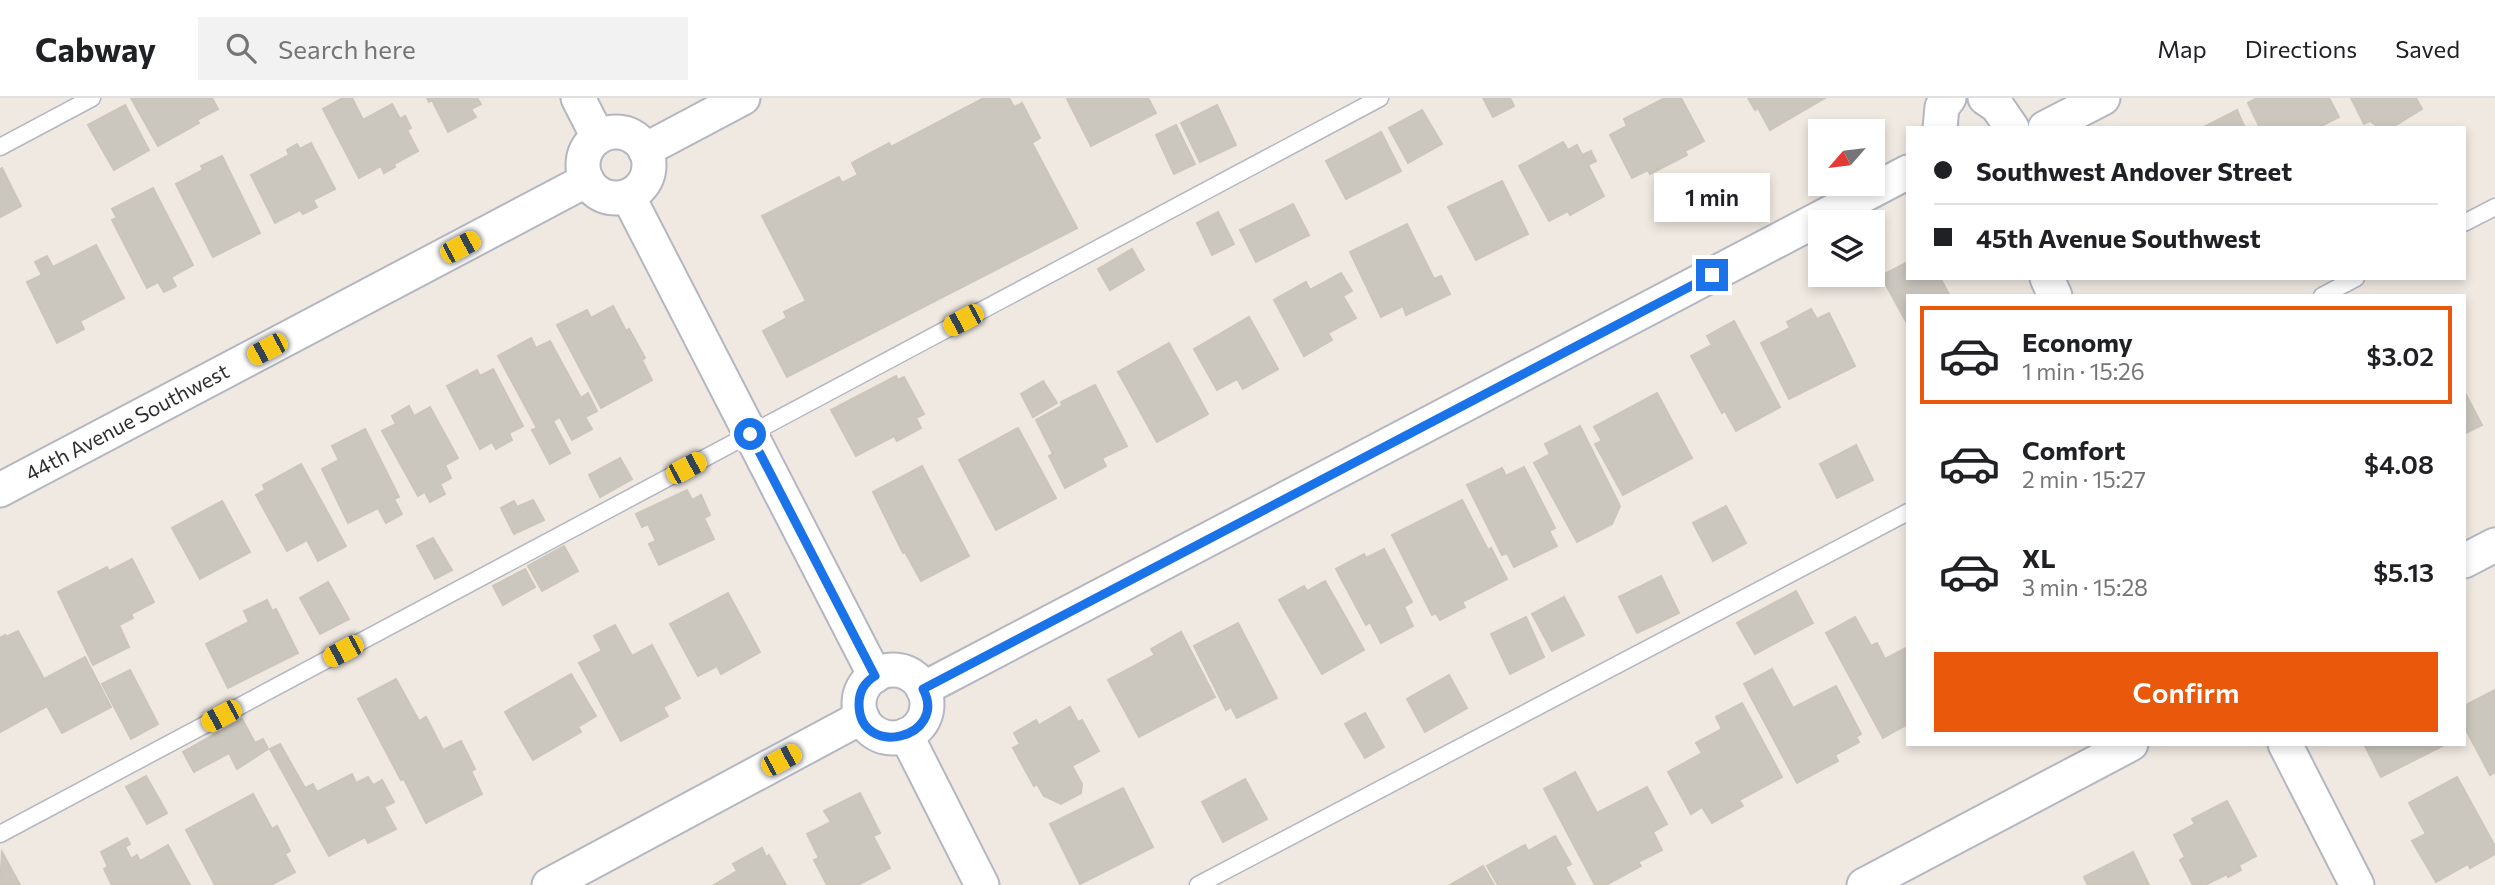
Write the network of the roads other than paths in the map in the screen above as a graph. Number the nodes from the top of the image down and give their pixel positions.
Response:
1 (92, 98) edge
2 (578, 98) edge
3 (743, 98) edge
4 (1380, 98) edge
5 (1949, 98) edge
6 (1985, 98) edge
7 (2102, 98) edge
8 (1940, 126) edge
9 (2011, 126) edge
10 (2049, 126) edge
11 (598, 137) junction
12 (0, 147) edge
13 (645, 150) junction
14 (1906, 173) edge
15 (587, 180) junction
16 (628, 195) junction
17 (2495, 207) edge
18 (2466, 222) edge
19 (2352, 280) edge
20 (2326, 294) edge
21 (750, 434) junction
22 (0, 490) edge
23 (1906, 513) edge
24 (2495, 545) edge
25 (2466, 560) edge
26 (875, 676) junction
27 (923, 689) junction
28 (862, 717) junction
29 (906, 735) junction
30 (2127, 746) edge
31 (2286, 746) edge
32 (0, 834) edge
33 (549, 885) edge
34 (982, 885) edge
35 (1198, 885) edge
36 (1864, 885) edge
37 (2357, 885) edge

1 - 12 lane
2 - 11 street
3 - 13 street
4 - 21 lane
5 - 8 street
6 - 9 street
7 - 10 street
11 - 13 street
11 - 15 street
13 - 16 street
14 - 27 street
15 - 16 street
15 - 22 street, 44th Avenue Southwest
16 - 21 street
17 - 18 lane
19 - 20 lane
21 - 26 street
21 - 32 lane
23 - 35 lane
24 - 25 street
26 - 27 street
26 - 28 street
27 - 29 street
28 - 29 street
28 - 33 street
29 - 34 street
30 - 36 street
31 - 37 street

